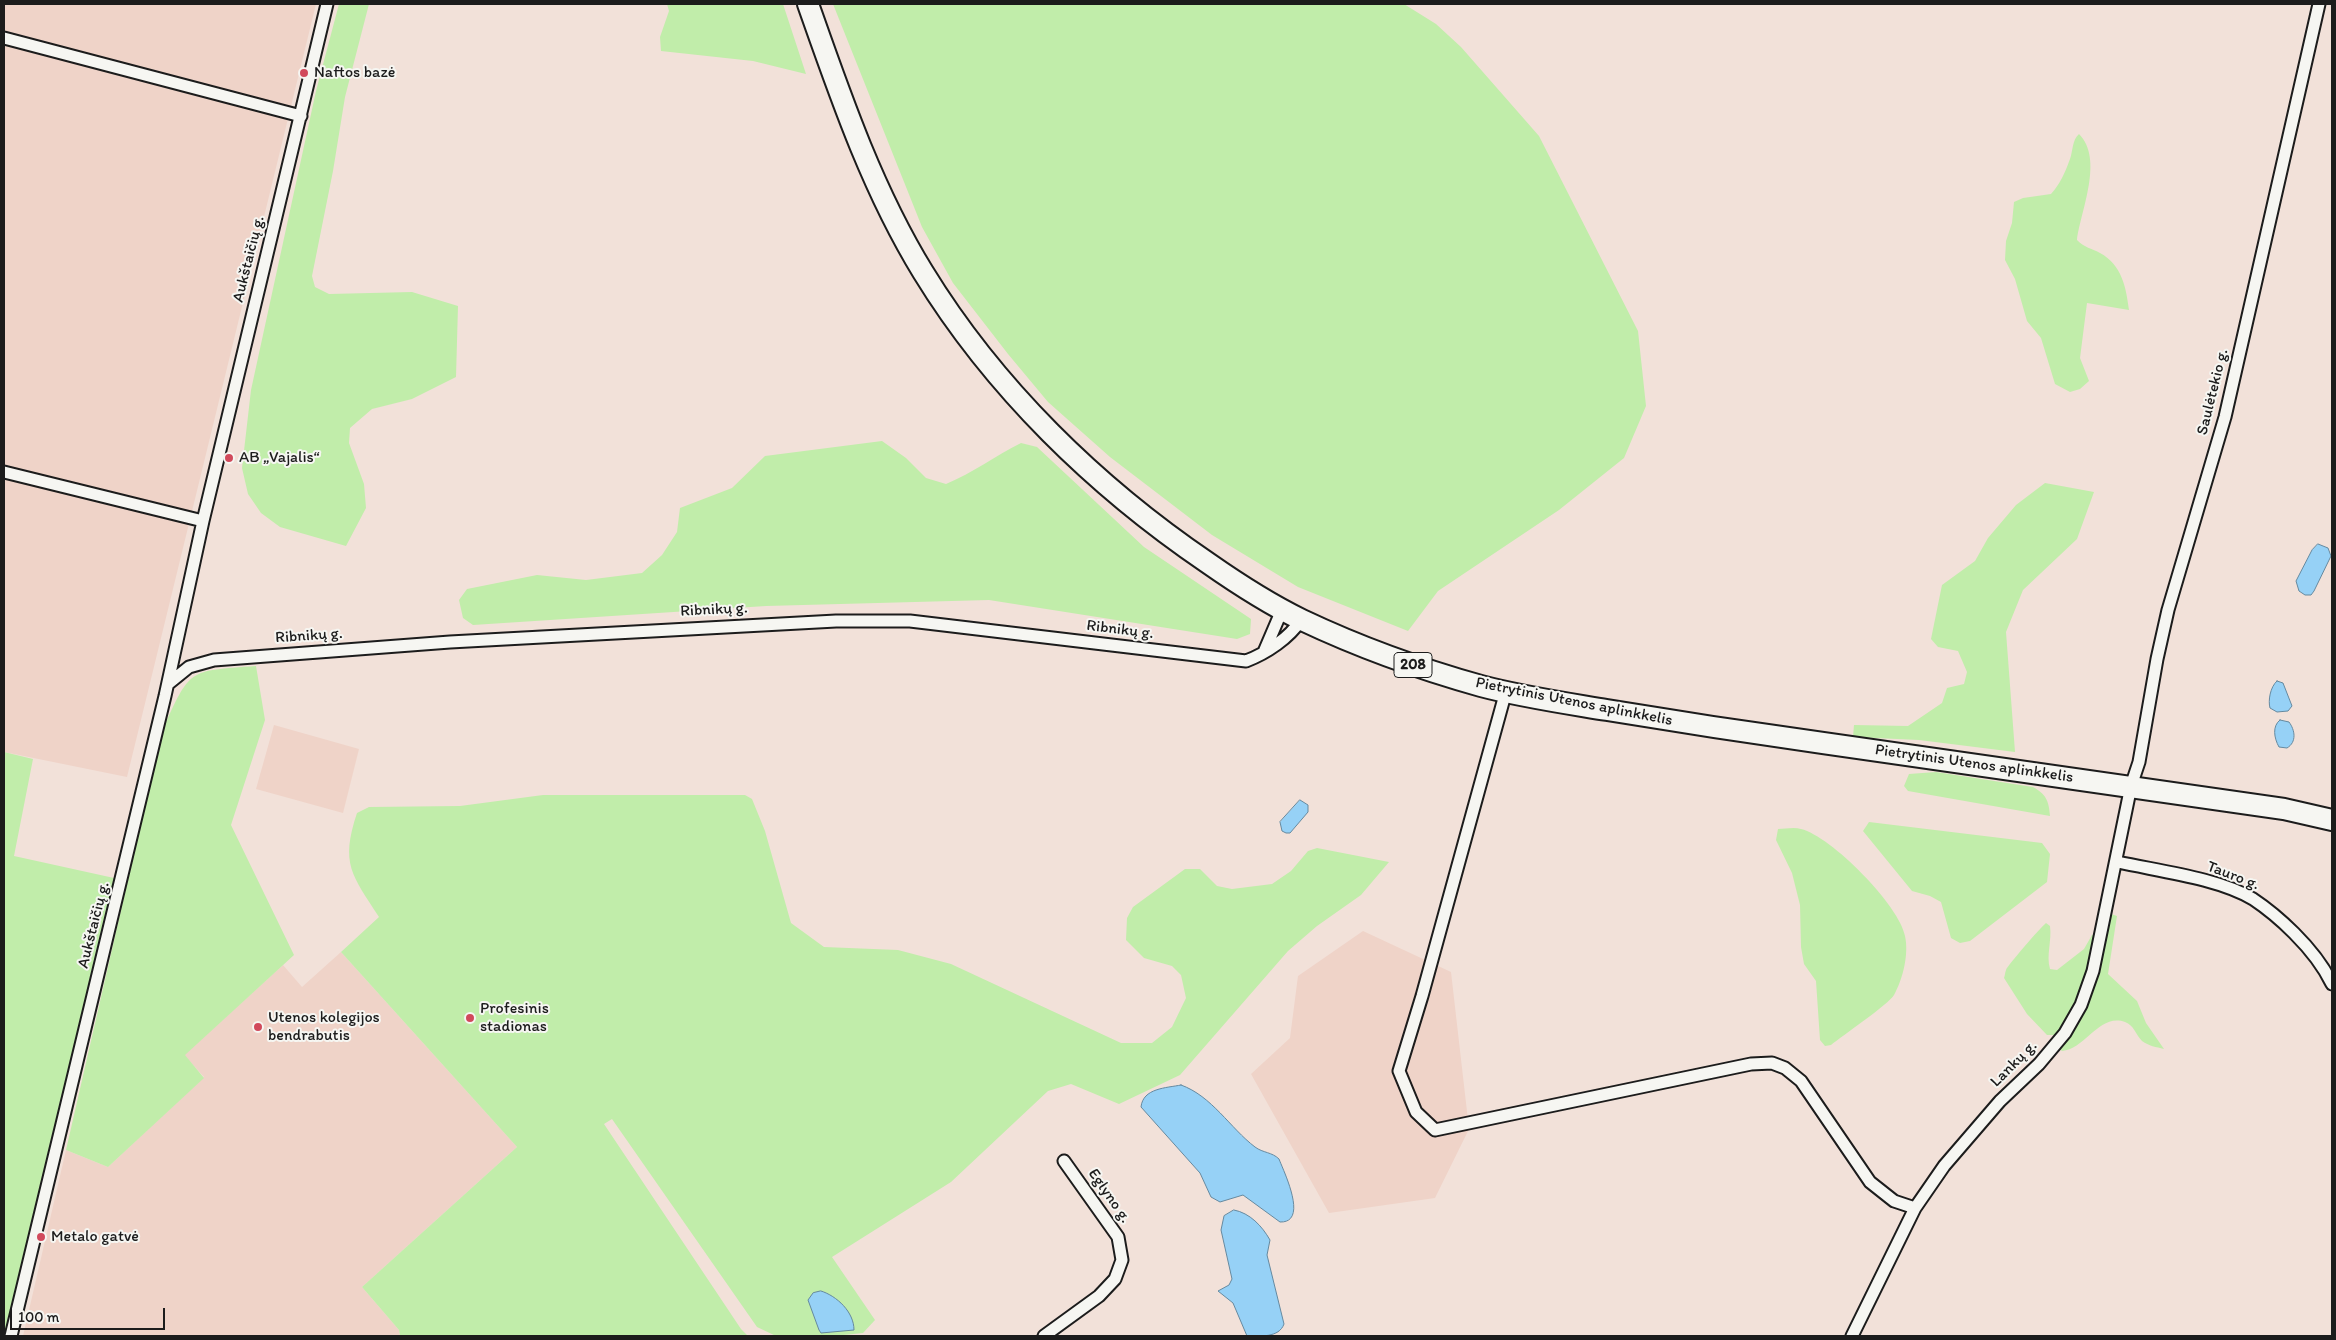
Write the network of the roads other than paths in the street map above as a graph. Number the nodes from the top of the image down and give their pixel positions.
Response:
1 (327, 4) edge
2 (808, 4) edge
3 (2319, 4) edge
4 (4, 38) edge
5 (301, 116) junction
6 (4, 472) edge
7 (203, 521) junction
8 (1282, 610) junction
9 (1301, 620) junction
10 (1264, 652) junction
11 (168, 684) junction
12 (1506, 692) junction
13 (2132, 786) junction
14 (2332, 820) edge
15 (2118, 862) junction
16 (2332, 984) edge
17 (1064, 1161) dead end
18 (1915, 1208) junction
19 (11, 1336) edge
20 (1044, 1336) edge
21 (1852, 1336) edge

1 - 5 street, Aukštaičių g.
2 - 8 highway, Pietrytinis Utenos aplinkkelis / 208
3 - 13 street, Saulėtekio g.
4 - 5 street
5 - 7 street, Aukštaičių g.
6 - 7 street
7 - 11 street, Aukštaičių g.
8 - 9 highway, Pietrytinis Utenos aplinkkelis / 208
8 - 10 street
9 - 10 street, Ribnikų g.
9 - 12 highway, Pietrytinis Utenos aplinkkelis / 208
10 - 11 street, Ribnikų g.
11 - 19 street, Aukštaičių g.
12 - 13 highway, Pietrytinis Utenos aplinkkelis / 208
12 - 18 street
13 - 14 highway, Pietrytinis Utenos aplinkkelis / 208
13 - 15 street, Lankų g.
15 - 16 street, Tauro g.
15 - 18 street, Lankų g.
17 - 20 street, Eglyno g.
18 - 21 street, Lankų g.

